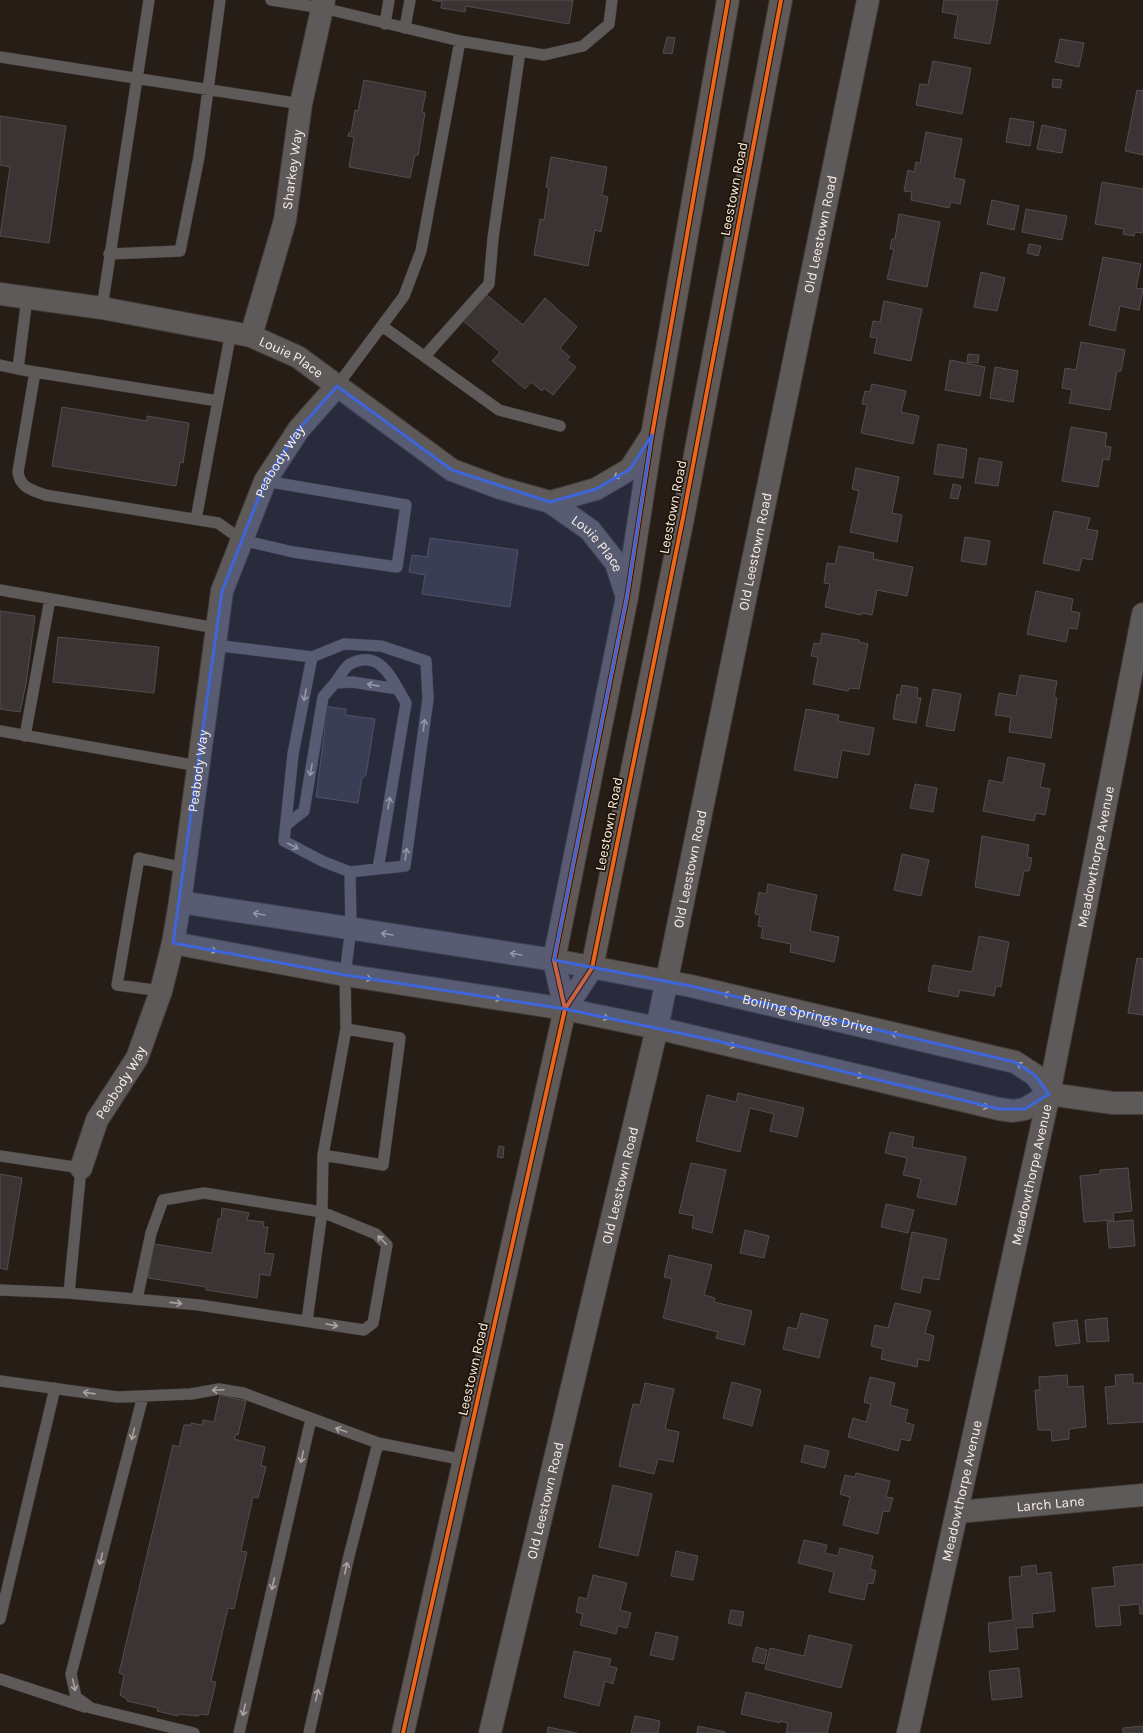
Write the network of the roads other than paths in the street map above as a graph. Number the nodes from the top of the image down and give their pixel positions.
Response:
1 (149, 0) edge
2 (220, 0) edge
3 (271, 0) edge
4 (389, 0) edge
5 (410, 0) edge
6 (612, 0) edge
7 (728, 0) edge
8 (781, 0) edge
9 (868, 0) edge
10 (323, 4) edge
11 (385, 24) junction
12 (405, 28) junction
13 (460, 40) junction
14 (520, 51) junction
15 (0, 57) edge
16 (137, 79) junction
17 (209, 90) junction
18 (301, 104) junction
19 (109, 254) junction
20 (0, 294) edge
21 (27, 298) junction
22 (102, 308) junction
23 (382, 326) junction
24 (241, 334) junction
25 (425, 356) junction
26 (0, 365) edge
27 (18, 369) junction
28 (35, 372) junction
29 (337, 386) junction
30 (218, 401) junction
31 (560, 426) dead end
32 (652, 435) junction
33 (265, 481) junction
34 (550, 502) junction
35 (196, 519) junction
36 (242, 540) junction
37 (0, 590) edge
38 (627, 597) junction
39 (50, 599) junction
40 (1143, 614) edge
41 (215, 637) junction
42 (312, 657) junction
43 (335, 683) junction
44 (398, 688) junction
45 (1135, 697) edge
46 (0, 731) edge
47 (25, 736) junction
48 (198, 766) junction
49 (286, 825) junction
50 (185, 868) junction
51 (378, 869) junction
52 (350, 872) junction
53 (180, 902) junction
54 (351, 928) junction
55 (172, 943) junction
56 (554, 960) junction
57 (592, 968) junction
58 (345, 975) junction
59 (666, 982) junction
60 (161, 991) junction
61 (565, 1009) junction
62 (657, 1028) junction
63 (346, 1029) junction
64 (1049, 1094) junction
65 (1143, 1103) edge
66 (323, 1155) junction
67 (0, 1156) edge
68 (81, 1168) junction
69 (322, 1212) junction
70 (0, 1290) edge
71 (69, 1293) junction
72 (137, 1299) junction
73 (307, 1321) junction
74 (0, 1380) edge
75 (55, 1388) junction
76 (143, 1396) junction
77 (311, 1419) junction
78 (378, 1443) junction
79 (464, 1460) junction
80 (1143, 1495) edge
81 (958, 1512) junction
82 (0, 1619) edge
83 (0, 1679) edge
84 (91, 1708) junction
85 (194, 1733) edge
86 (239, 1733) edge
87 (308, 1733) edge
88 (403, 1733) edge
89 (490, 1733) edge
90 (908, 1733) edge

1 - 16 lane
2 - 17 lane
3 - 10 lane
4 - 11 lane
5 - 12 lane
6 - 14 lane
7 - 32 main road, Leestown Road
8 - 57 main road, Leestown Road
9 - 59 street, Old Leestown Road
10 - 11 lane
10 - 18 street, Sharkey Way
11 - 12 lane
12 - 13 lane
13 - 14 lane
13 - 23 lane
14 - 25 lane
15 - 16 lane
16 - 17 lane
16 - 19 lane
17 - 18 lane
17 - 19 lane
18 - 24 street, Sharkey Way
19 - 22 lane
20 - 21 street, Louie Place
21 - 22 street, Louie Place
21 - 27 lane
22 - 24 street, Louie Place
23 - 25 lane
23 - 29 lane
24 - 29 street, Louie Place
24 - 30 lane
25 - 31 lane
26 - 27 lane
27 - 28 lane
28 - 30 lane
28 - 35 lane
29 - 33 street, Peabody Way
29 - 34 street, Louie Place
30 - 35 lane
32 -> 34 street, Louie Place
32 - 38 main road, Leestown Road
33 - 36 street, Peabody Way
33 - 36 lane
34 - 38 street, Louie Place
35 - 36 lane
36 - 41 street, Peabody Way
37 - 39 lane
38 - 56 main road, Leestown Road
39 - 41 lane
39 - 47 lane
40 - 45 street, Meadowthorpe Avenue
41 - 42 lane
41 - 48 street, Peabody Way
42 -> 49 lane
51 -> 42 lane
44 -> 43 lane
43 - 44 lane
43 -> 49 lane
51 -> 44 lane
45 - 64 street, Meadowthorpe Avenue
46 - 47 lane
47 - 48 lane
48 - 50 street, Peabody Way
49 -> 52 lane
50 - 53 street, Peabody Way
50 - 60 lane
51 - 52 lane
52 - 54 lane
54 -> 53 street, Boiling Springs Drive
53 - 55 street, Peabody Way
56 -> 54 street, Boiling Springs Drive
54 - 58 lane
55 -> 58 street
55 - 60 street, Peabody Way
56 - 57 street, Boiling Springs Drive
56 - 61 main road, Leestown Road
57 - 59 street, Boiling Springs Drive
57 - 61 main road, Leestown Road
58 -> 61 street
58 - 63 lane
59 - 62 street, Old Leestown Road
64 -> 59 street, Boiling Springs Drive
60 - 68 street, Peabody Way
61 -> 62 street
61 - 79 main road, Leestown Road
62 -> 64 street
62 - 89 street, Old Leestown Road
63 - 66 lane
63 - 66 lane
64 - 65 street
64 - 81 street, Meadowthorpe Avenue
66 - 69 lane
67 - 68 lane
68 - 71 lane
69 - 72 lane
69 - 73 lane
73 -> 69 lane
70 - 71 lane
71 - 72 lane
72 -> 73 lane
74 - 75 lane
76 -> 75 lane
75 - 82 lane
77 -> 76 lane
76 -> 84 lane
78 -> 77 lane
77 -> 86 lane
78 - 79 lane
87 -> 78 lane
79 - 88 main road, Leestown Road
80 - 81 street, Larch Lane
81 - 90 street, Meadowthorpe Avenue
83 - 84 lane
84 - 85 lane

